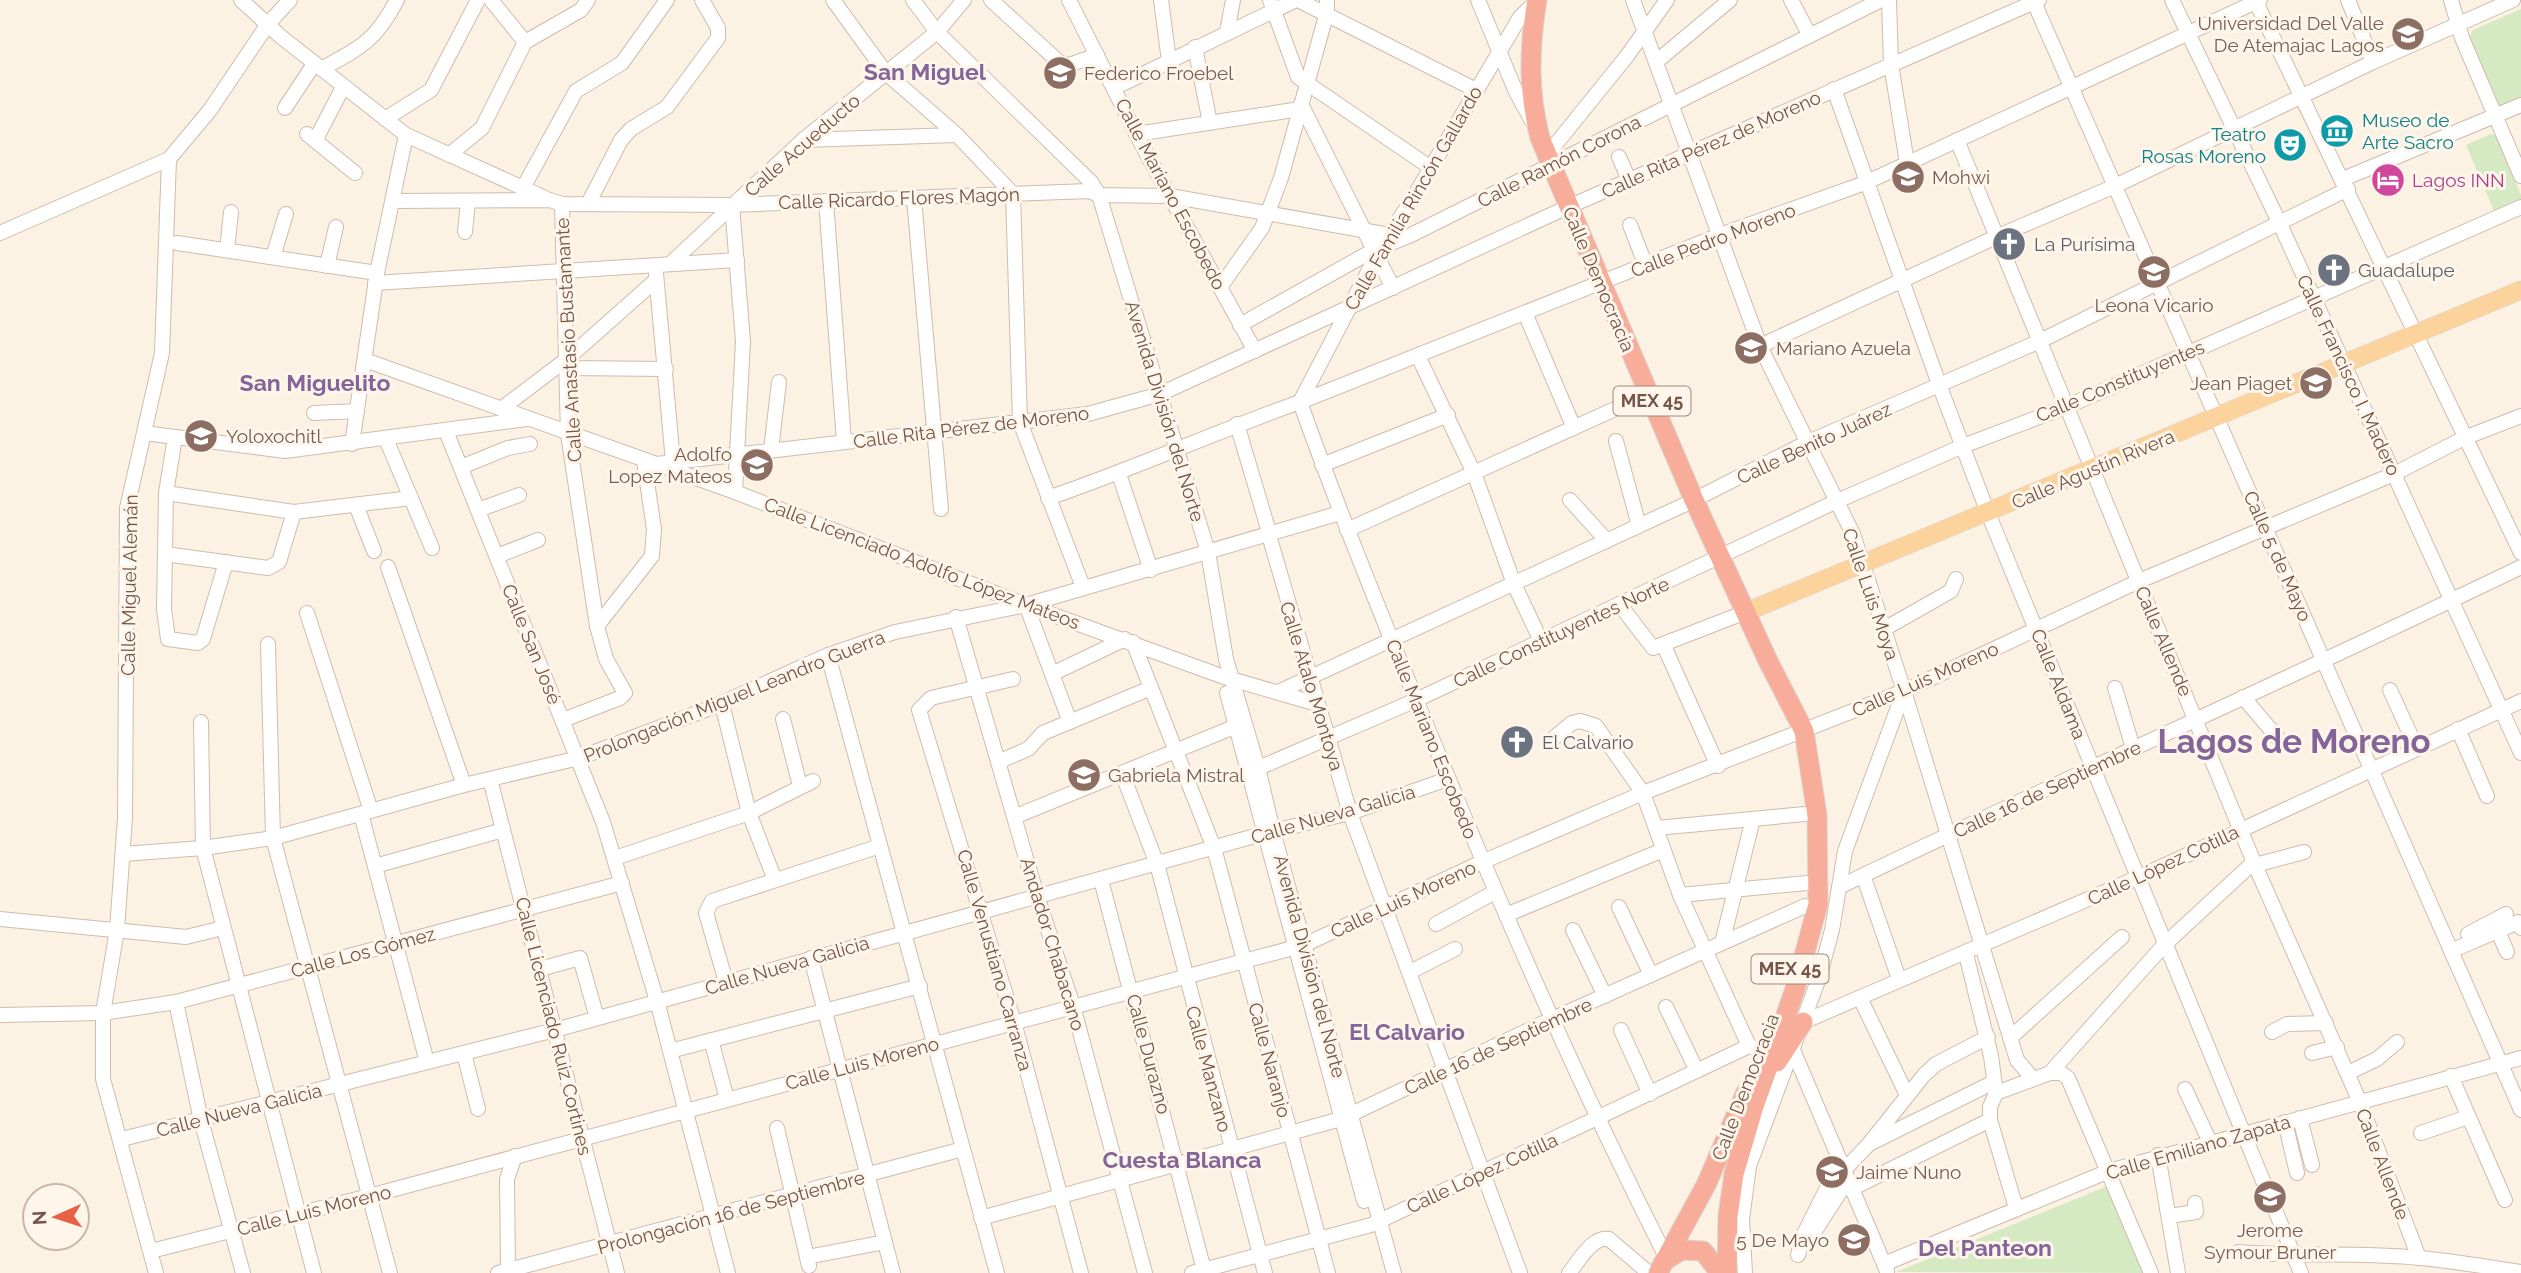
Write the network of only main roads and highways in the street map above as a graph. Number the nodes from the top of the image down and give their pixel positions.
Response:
1 (1537, 0) edge
2 (2521, 290) edge
3 (1746, 611) junction
4 (1799, 733) junction
5 (1794, 1019) junction
6 (1755, 1048) junction
7 (1754, 1106) junction
8 (1658, 1270) edge
9 (1720, 1273) edge
10 (1727, 1273) edge

1 - 3 highway, Calle Democracia / MEX 45
2 - 3 main road, Calle Agustín Rivera
3 - 4 highway, Calle Democracia / MEX 45
4 - 5 highway, Calle Democracia / MEX 45
4 - 6 highway, Calle Democracia / MEX 45
5 - 6 highway
5 - 7 highway, Calle Democracia / MEX 45
6 - 7 highway
6 - 8 highway, Calle Democracia / MEX 45
7 - 10 highway, MEX 45
8 - 9 highway

